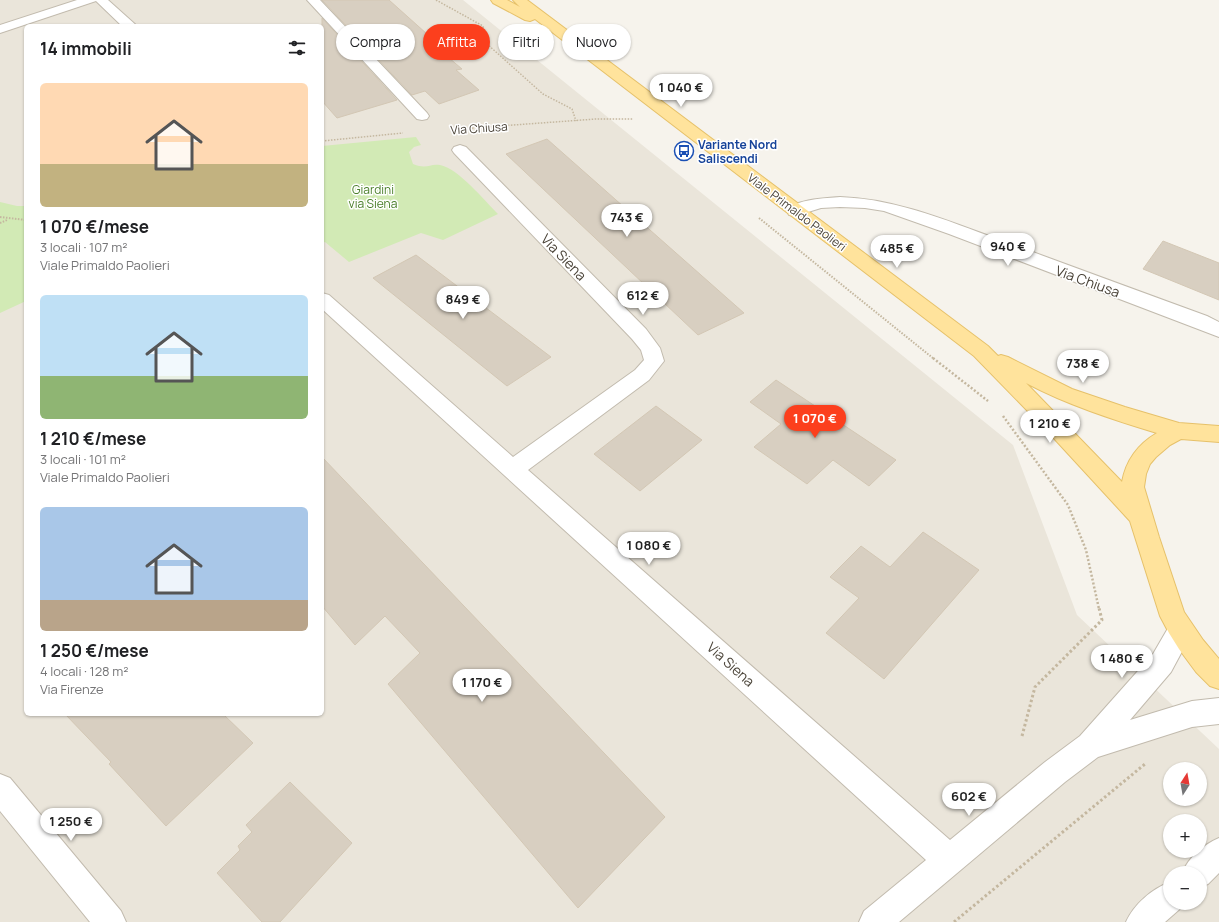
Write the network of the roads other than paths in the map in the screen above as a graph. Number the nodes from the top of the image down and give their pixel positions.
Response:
1 (90, 0) edge
2 (101, 0) edge
3 (313, 0) edge
4 (497, 0) edge
5 (519, 0) edge
6 (540, 0) edge
7 (128, 24) edge
8 (548, 24) edge
9 (550, 24) edge
10 (551, 24) edge
11 (14, 25) junction
12 (554, 27) edge
13 (0, 29) edge
14 (24, 33) edge
15 (422, 116) dead end
16 (460, 150) dead end
17 (795, 211) junction
18 (324, 301) edge
19 (1219, 330) edge
20 (981, 351) junction
21 (1179, 431) junction
22 (1219, 434) edge
23 (513, 469) junction
24 (1141, 517) junction
25 (1180, 631) junction
26 (1219, 677) edge
27 (1219, 711) edge
28 (1090, 746) junction
29 (0, 788) edge
30 (1219, 853) edge
31 (950, 860) junction
32 (1205, 866) edge
33 (1163, 903) edge
34 (110, 922) edge
35 (876, 922) edge
36 (1142, 922) edge

1 - 11 street
2 - 7 street
3 - 15 street
4 - 8 main road
5 - 9 main road, Viale Primaldo Paolieri
6 - 10 main road
11 - 13 street
11 - 14 street
12 - 17 main road, Viale Primaldo Paolieri
16 - 23 street, Via Siena
17 - 19 street, Via Chiusa
17 - 20 main road, Viale Primaldo Paolieri
18 - 23 street, Via Siena
20 - 21 main road, Viale Primaldo Paolieri
20 - 24 main road, Viale Primaldo Paolieri
21 - 22 main road, Viale Primaldo Paolieri
21 - 24 main road, Viale Primaldo Paolieri
23 - 31 street, Via Siena
24 - 25 main road, Viale Primaldo Paolieri
25 - 26 main road, Viale Primaldo Paolieri
25 - 28 street
27 - 28 street
28 - 31 street
29 - 34 street
30 - 32 street
31 - 35 street
33 - 36 street

